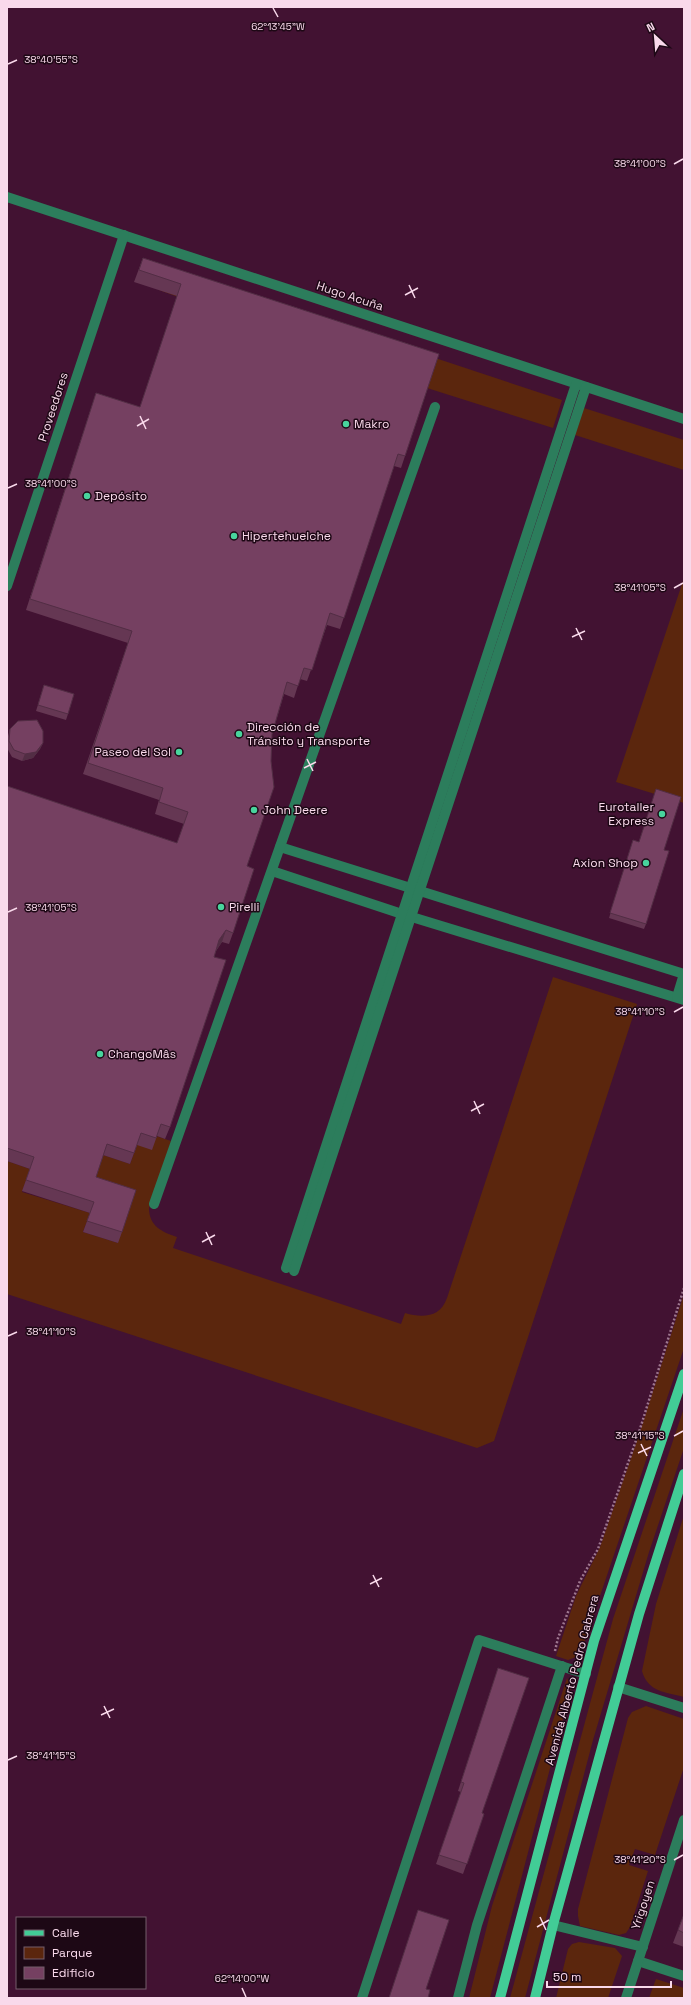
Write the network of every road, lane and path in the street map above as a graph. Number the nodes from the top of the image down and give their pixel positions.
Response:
1 (7, 197) edge
2 (124, 235) junction
3 (581, 385) junction
4 (435, 407) dead end
5 (684, 419) edge
6 (7, 586) edge
7 (280, 847) junction
8 (272, 871) junction
9 (415, 890) junction
10 (407, 915) junction
11 (684, 974) edge
12 (680, 998) edge
13 (154, 1204) dead end
14 (290, 1270) dead end
15 (684, 1288) edge
16 (684, 1374) edge
17 (684, 1474) edge
18 (557, 1665) junction
19 (586, 1674) junction
20 (618, 1686) junction
21 (684, 1708) edge
22 (684, 1820) edge
23 (553, 1925) junction
24 (643, 1947) junction
25 (638, 1961) junction
26 (684, 1976) edge
27 (362, 1998) edge
28 (458, 1998) edge
29 (500, 1998) edge
30 (535, 1998) edge
31 (626, 1998) edge

1 - 2 street, Hugo Acuña
2 - 3 street, Hugo Acuña
2 - 6 street, Proveedores
3 - 5 street, Hugo Acuña
3 - 9 street
4 - 7 street
7 - 8 street
7 - 9 street
8 - 10 street
8 - 13 street
9 - 10 street
9 - 11 street
10 - 12 street
10 - 14 street
11 - 12 street
15 - 18 path
16 - 19 main road, Avenida Alberto Pedro Cabrera
17 - 20 main road
18 - 19 street
18 - 27 street
18 - 28 street
19 - 29 main road, Avenida Alberto Pedro Cabrera
20 - 21 street
20 - 23 main road
22 - 24 street, Yrigoyen
23 - 24 street
23 - 30 main road
24 - 25 street, Yrigoyen
25 - 26 street
25 - 31 street, Yrigoyen

